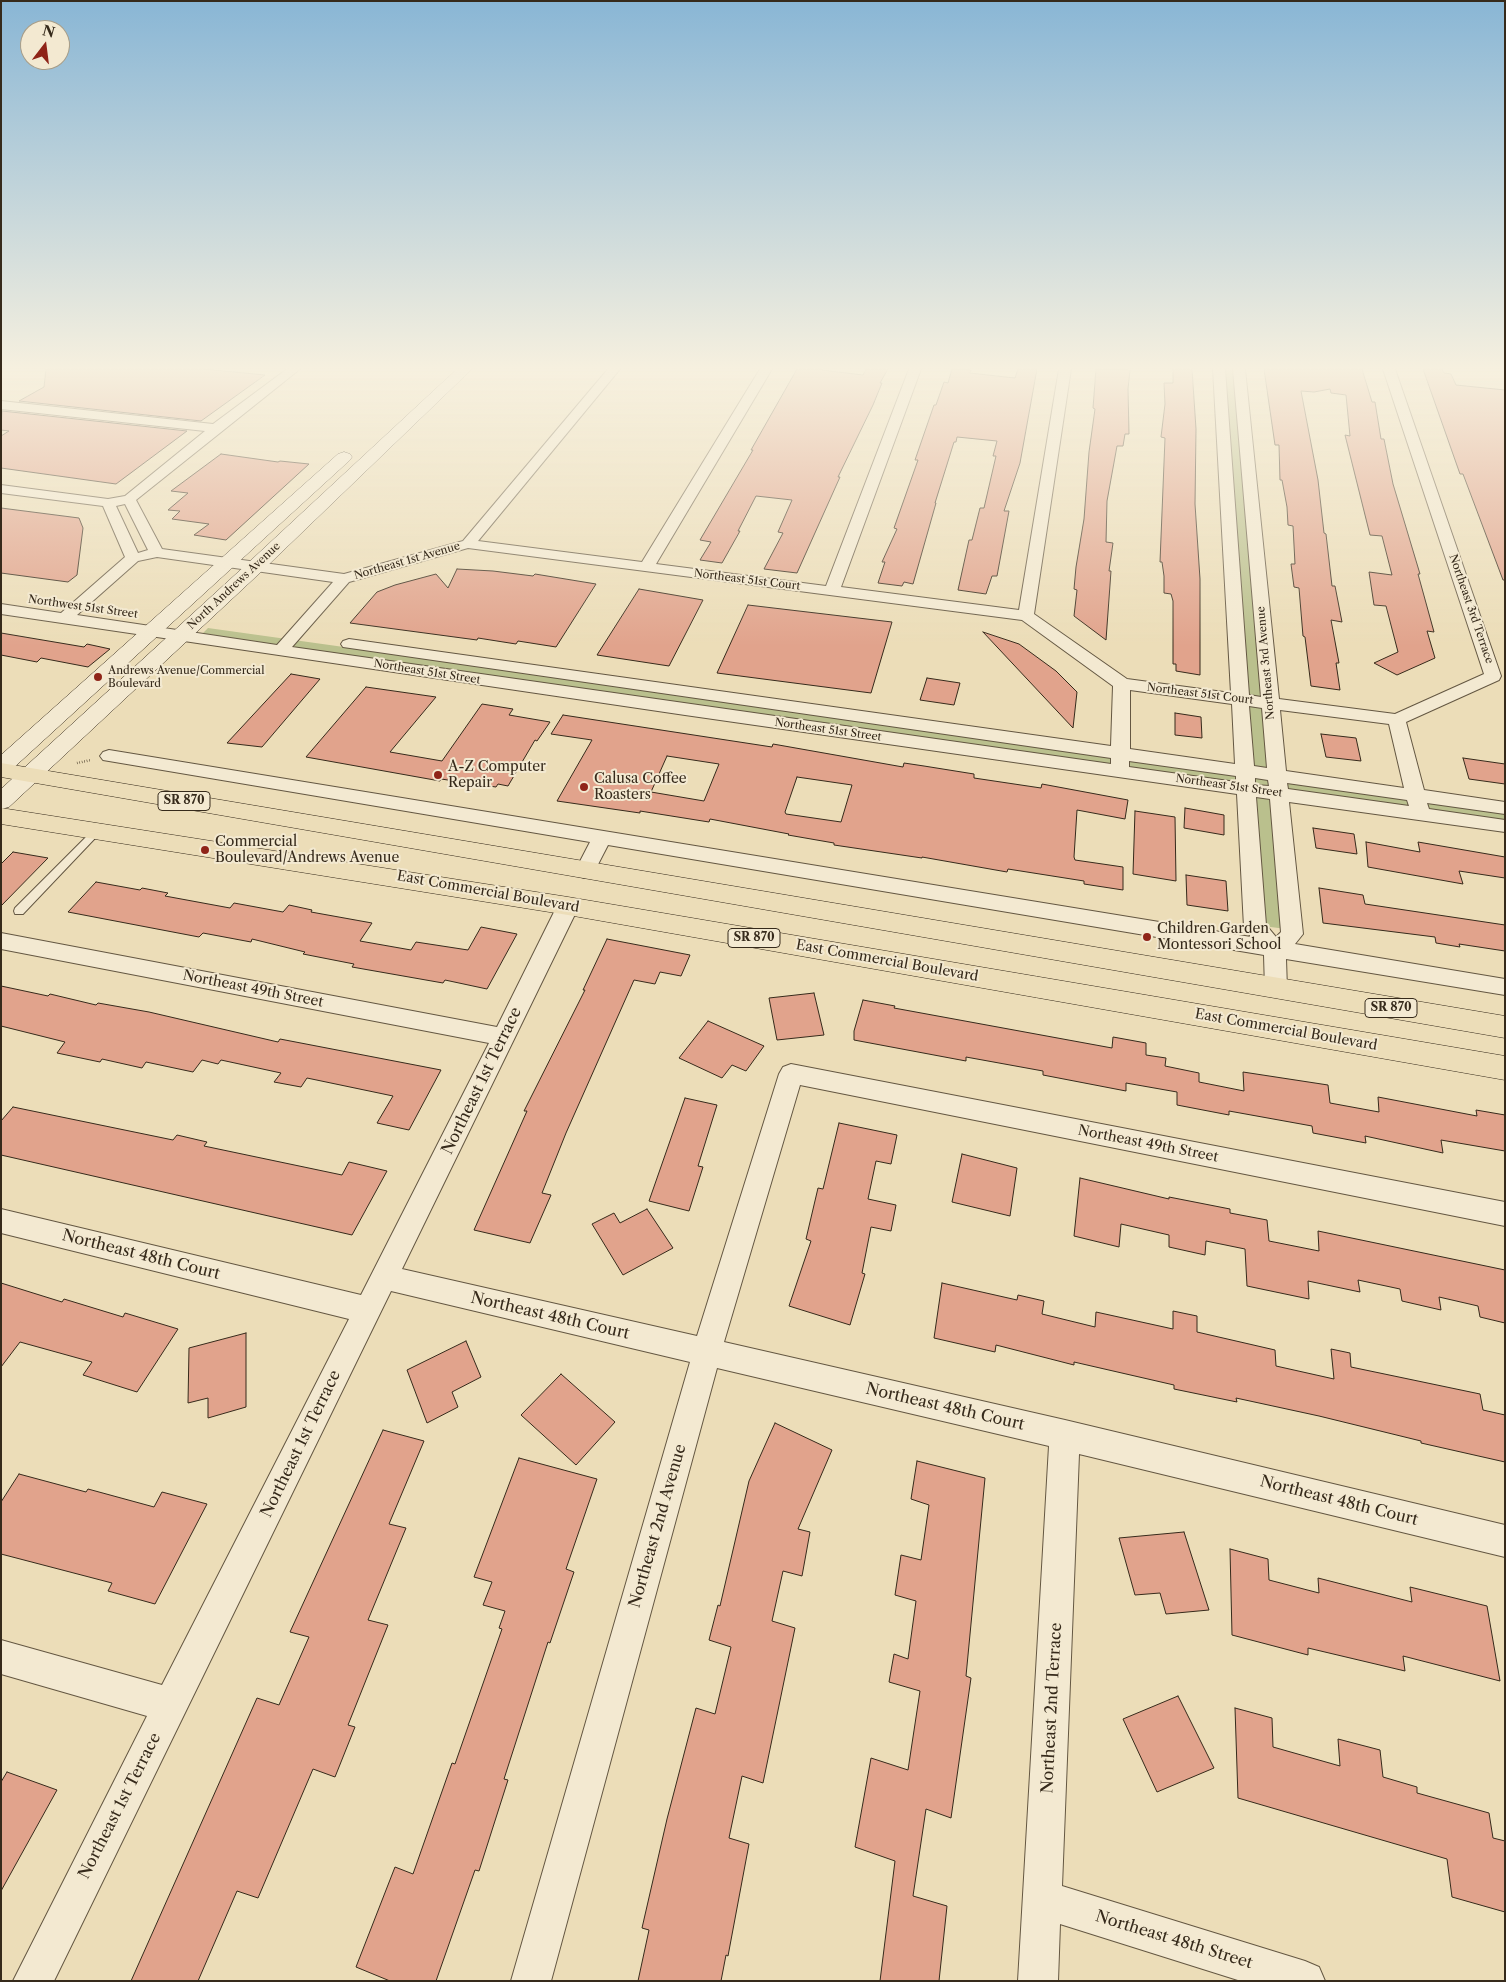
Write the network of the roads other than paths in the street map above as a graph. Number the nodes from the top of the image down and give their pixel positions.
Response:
1 (175, 461) edge
2 (339, 461) edge
3 (367, 461) edge
4 (537, 461) edge
5 (710, 461) edge
6 (880, 461) edge
7 (1050, 461) edge
8 (1225, 461) edge
9 (1247, 461) edge
10 (1422, 461) edge
11 (1226, 478) junction
12 (1249, 481) junction
13 (1, 490) edge
14 (129, 499) junction
15 (108, 503) junction
16 (468, 544) junction
17 (157, 553) junction
18 (133, 558) junction
19 (228, 563) junction
20 (256, 567) junction
21 (646, 567) junction
22 (344, 579) junction
23 (832, 591) junction
24 (1, 596) edge
25 (80, 606) junction
26 (1, 609) edge
27 (1026, 616) junction
28 (65, 618) junction
29 (158, 625) junction
30 (188, 629) junction
31 (293, 636) junction
32 (281, 650) junction
33 (1499, 676) edge
34 (1122, 684) junction
35 (693, 693) junction
36 (1240, 698) junction
37 (1269, 702) junction
38 (685, 710) junction
39 (1397, 720) junction
40 (108, 756) dead end
41 (1120, 762) junction
42 (1, 769) edge
43 (31, 774) junction
44 (1245, 780) junction
45 (1277, 784) junction
46 (1, 802) edge
47 (1418, 804) junction
48 (1505, 808) edge
49 (1, 816) edge
50 (1505, 826) edge
51 (97, 831) junction
52 (602, 838) junction
53 (585, 871) junction
54 (394, 877) junction
55 (568, 906) junction
56 (800, 907) junction
57 (19, 911) dead end
58 (1, 941) edge
59 (1275, 950) junction
60 (987, 978) junction
61 (1505, 987) edge
62 (1276, 988) junction
63 (1505, 1027) edge
64 (1296, 1032) junction
65 (504, 1037) junction
66 (1505, 1045) edge
67 (1505, 1068) edge
68 (791, 1074) joint
69 (1505, 1214) edge
70 (1, 1221) edge
71 (384, 1277) junction
72 (368, 1310) junction
73 (707, 1351) junction
74 (1066, 1435) junction
75 (1505, 1541) edge
76 (1, 1657) edge
77 (170, 1705) junction
78 (1043, 1899) junction
79 (33, 1981) edge
80 (531, 1981) edge
81 (1038, 1981) edge
82 (1305, 1981) edge

1 - 14 street
2 - 19 main road, North Andrews Avenue
3 - 20 main road, North Andrews Avenue
4 - 16 street, Northeast 1st Avenue
5 - 21 street
6 - 23 street
7 - 27 street
8 - 11 street, Northeast 3rd Avenue
9 - 12 street, Northeast 3rd Avenue
10 - 33 street, Northeast 3rd Terrace
11 - 12 street
11 - 36 street, Northeast 3rd Avenue
12 - 37 street, Northeast 3rd Avenue
13 - 15 street
14 - 15 street
14 - 17 street
15 - 18 street
16 - 21 street, Northeast 51st Court
16 - 22 street, Northeast 1st Avenue
17 - 18 street
17 - 19 street
18 - 25 street
19 - 20 street
19 - 29 main road, North Andrews Avenue
20 - 22 street
20 - 30 main road, North Andrews Avenue
21 - 23 street, Northeast 51st Court
22 - 31 street, Northeast 1st Avenue
23 - 27 street, Northeast 51st Court
24 - 25 street, Northwest 51st Street
25 - 28 street
25 - 29 street, Northwest 51st Street
26 - 28 street, Northwest 51st Street
27 - 34 street
28 - 29 street, Northwest 51st Street
29 - 30 street, Northeast 51st Street
29 - 42 main road, North Andrews Avenue
30 - 31 street, Northeast 51st Street
30 - 32 street, Northeast 51st Street
30 - 43 main road, North Andrews Avenue
31 - 32 street, Northeast 1st Avenue
31 - 35 street, Northeast 51st Street
32 - 38 street, Northeast 51st Street
33 - 39 street, Northeast 3rd Terrace
34 - 36 street, Northeast 51st Court
34 - 41 street
35 - 38 street
35 - 41 street, Northeast 51st Street
36 - 37 street, Northeast 51st Court
36 - 44 street, Northeast 3rd Avenue
37 - 39 street, Northeast 51st Court
37 - 45 street, Northeast 3rd Avenue
38 - 41 street, Northeast 51st Street
39 - 47 street
40 - 52 street
41 - 44 street, Northeast 51st Street
42 - 43 main road, SR 870
43 - 46 main road, North Andrews Avenue
43 - 53 main road, SR 870
44 - 45 street, Northeast 51st Street
44 - 59 street, Northeast 3rd Avenue
45 - 47 street, Northeast 51st Street
45 - 59 street, Northeast 3rd Avenue
47 - 48 street, Northeast 51st Street
47 - 50 street, Northeast 51st Street
49 - 51 main road, East Commercial Boulevard / SR 870
51 - 54 main road, East Commercial Boulevard / SR 870
51 - 57 lane
52 - 53 street
52 - 59 street
53 - 54 main road
53 - 56 main road, SR 870
54 - 55 main road, East Commercial Boulevard / SR 870
55 - 56 main road
55 - 60 main road, East Commercial Boulevard / SR 870
55 - 65 street, Northeast 1st Terrace
56 - 62 main road, SR 870
58 - 65 street, Northeast 49th Street
59 - 61 street
59 - 62 street
60 - 62 main road
60 - 64 main road, East Commercial Boulevard / SR 870
62 - 63 main road, SR 870
64 - 66 main road
64 - 67 main road, East Commercial Boulevard / SR 870
65 - 71 street, Northeast 1st Terrace
68 - 69 street, Northeast 49th Street
68 - 73 street, Northeast 2nd Avenue
70 - 72 street, Northeast 48th Court
71 - 72 street, Northeast 1st Terrace
71 - 73 street, Northeast 48th Court
72 - 77 street, Northeast 1st Terrace
73 - 74 street, Northeast 48th Court
73 - 80 street, Northeast 2nd Avenue
74 - 75 street, Northeast 48th Court
74 - 78 street, Northeast 2nd Terrace
76 - 77 street
77 - 79 street, Northeast 1st Terrace
78 - 81 street, Northeast 2nd Terrace
78 - 82 street, Northeast 48th Street

